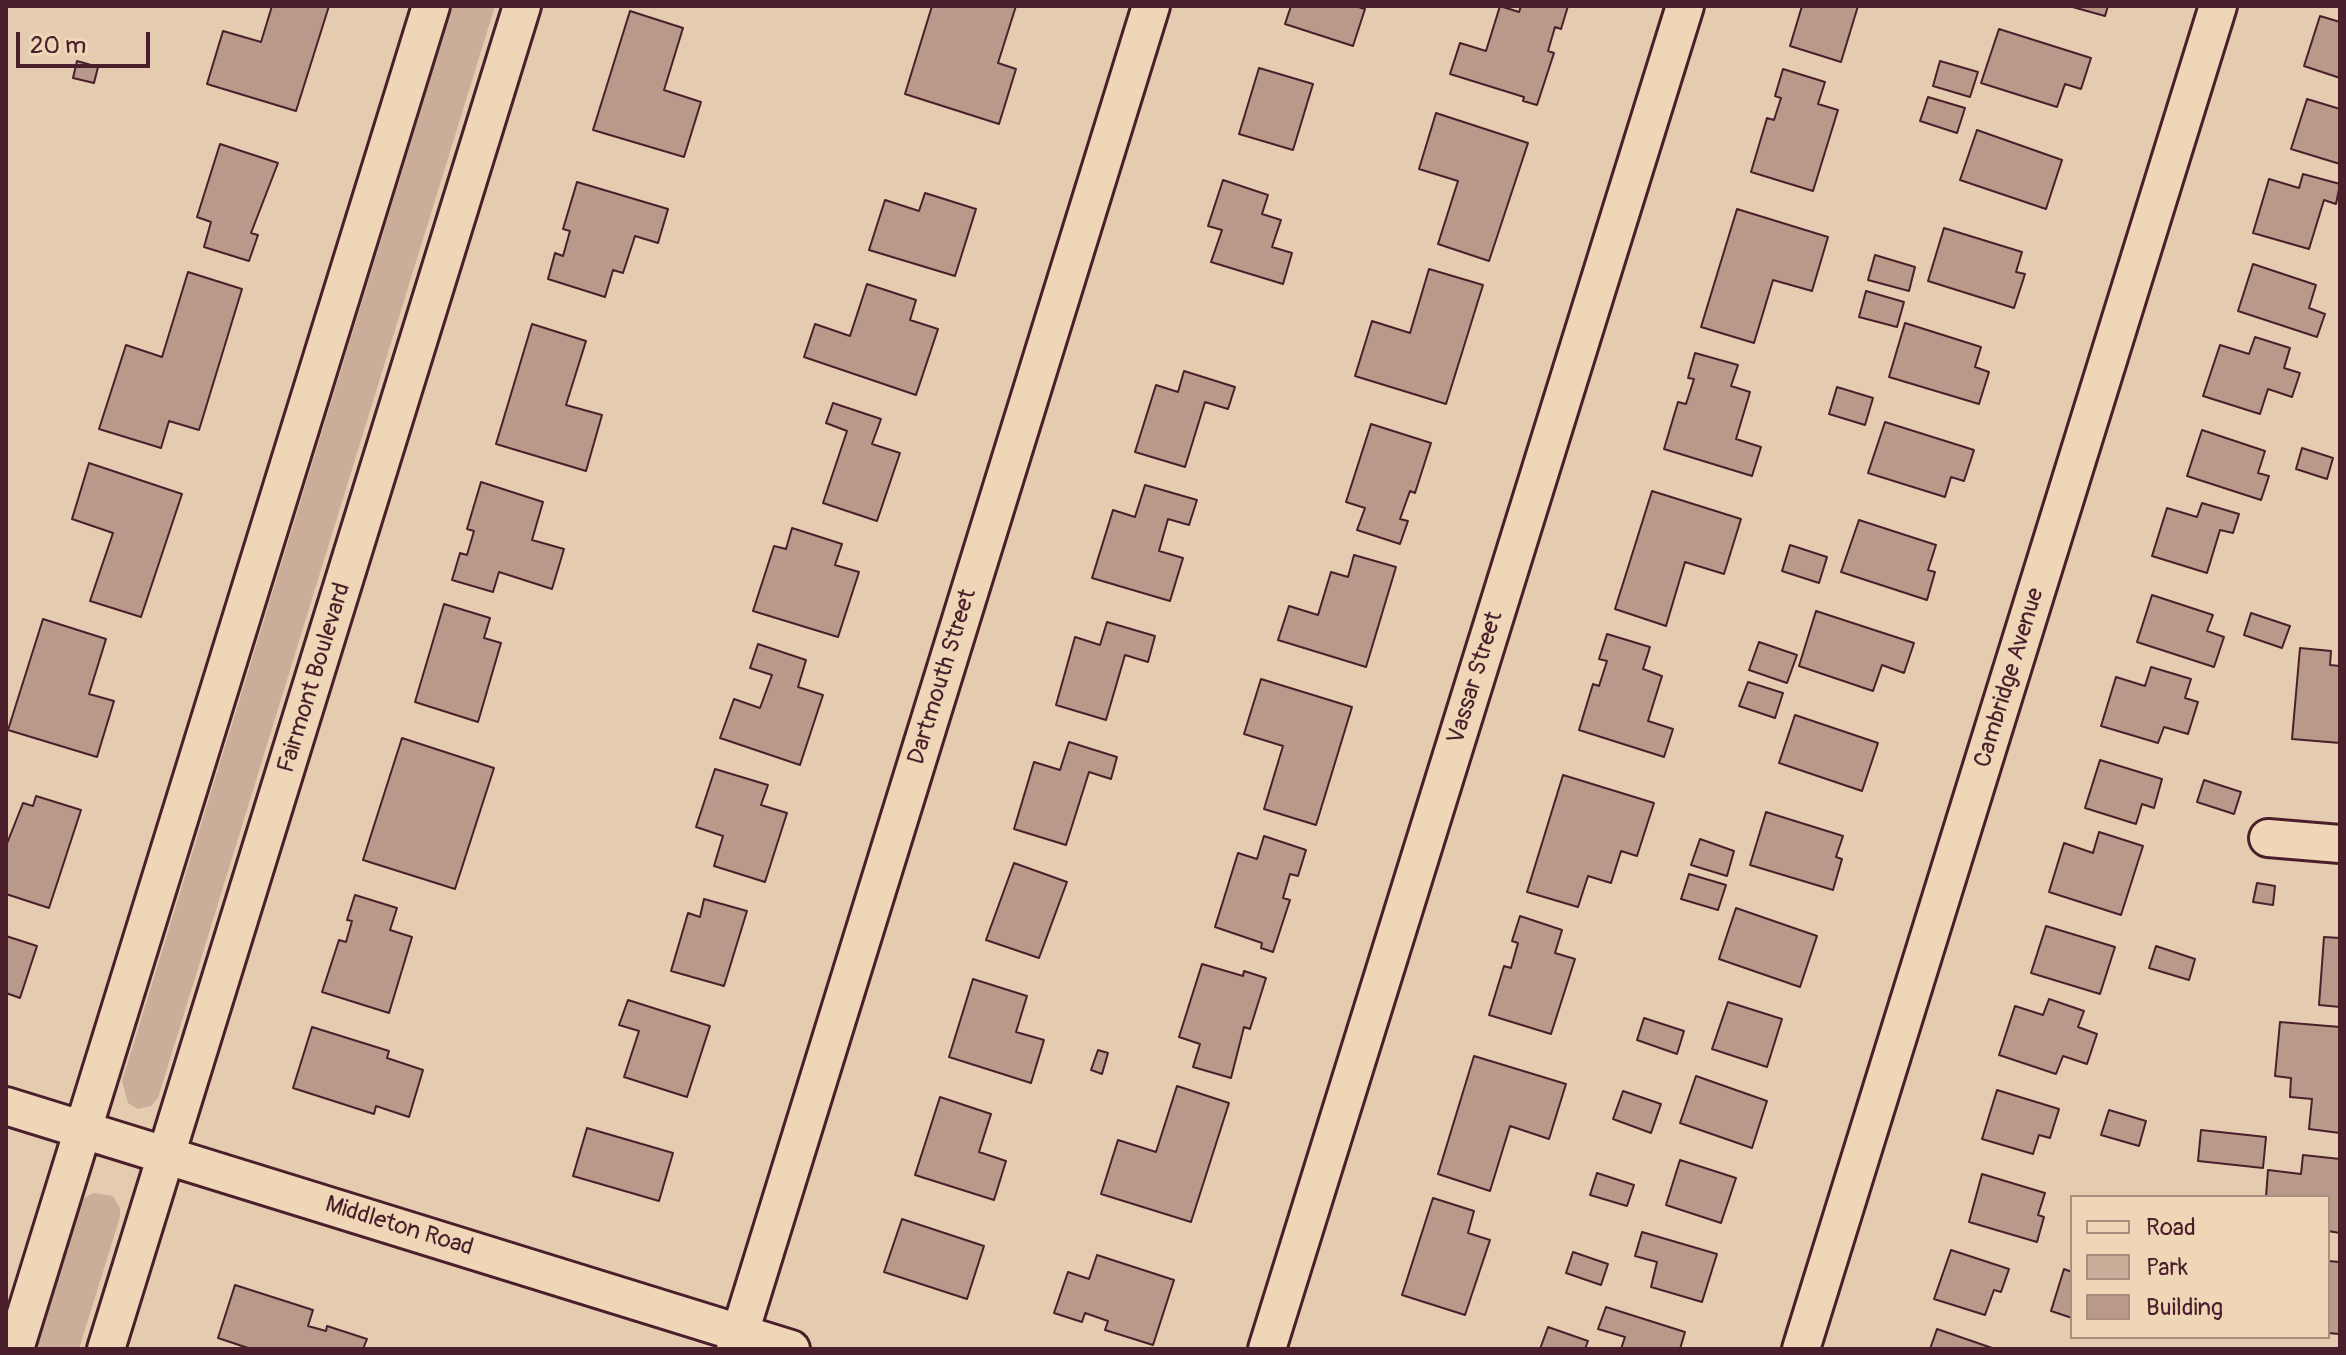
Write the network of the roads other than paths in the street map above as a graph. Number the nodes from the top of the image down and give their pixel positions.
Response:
1 (431, 6) edge
2 (522, 6) edge
3 (1151, 6) edge
4 (1685, 6) edge
5 (2218, 6) edge
6 (2268, 838) dead end
7 (2340, 844) edge
8 (6, 1106) edge
9 (83, 1129) junction
10 (167, 1156) junction
11 (738, 1341) edge
12 (15, 1349) edge
13 (106, 1349) edge
14 (791, 1349) edge
15 (1267, 1349) edge
16 (1801, 1349) edge

1 - 9 street
2 - 10 street, Fairmont Boulevard
3 - 11 street, Dartmouth Street
4 - 15 street, Vassar Street
5 - 16 street, Cambridge Avenue
6 - 7 street
8 - 9 street, Middleton Road
9 - 10 street, Middleton Road
9 - 12 street
10 - 11 street, Middleton Road
10 - 13 street, Fairmont Boulevard
11 - 14 street, Middleton Road

